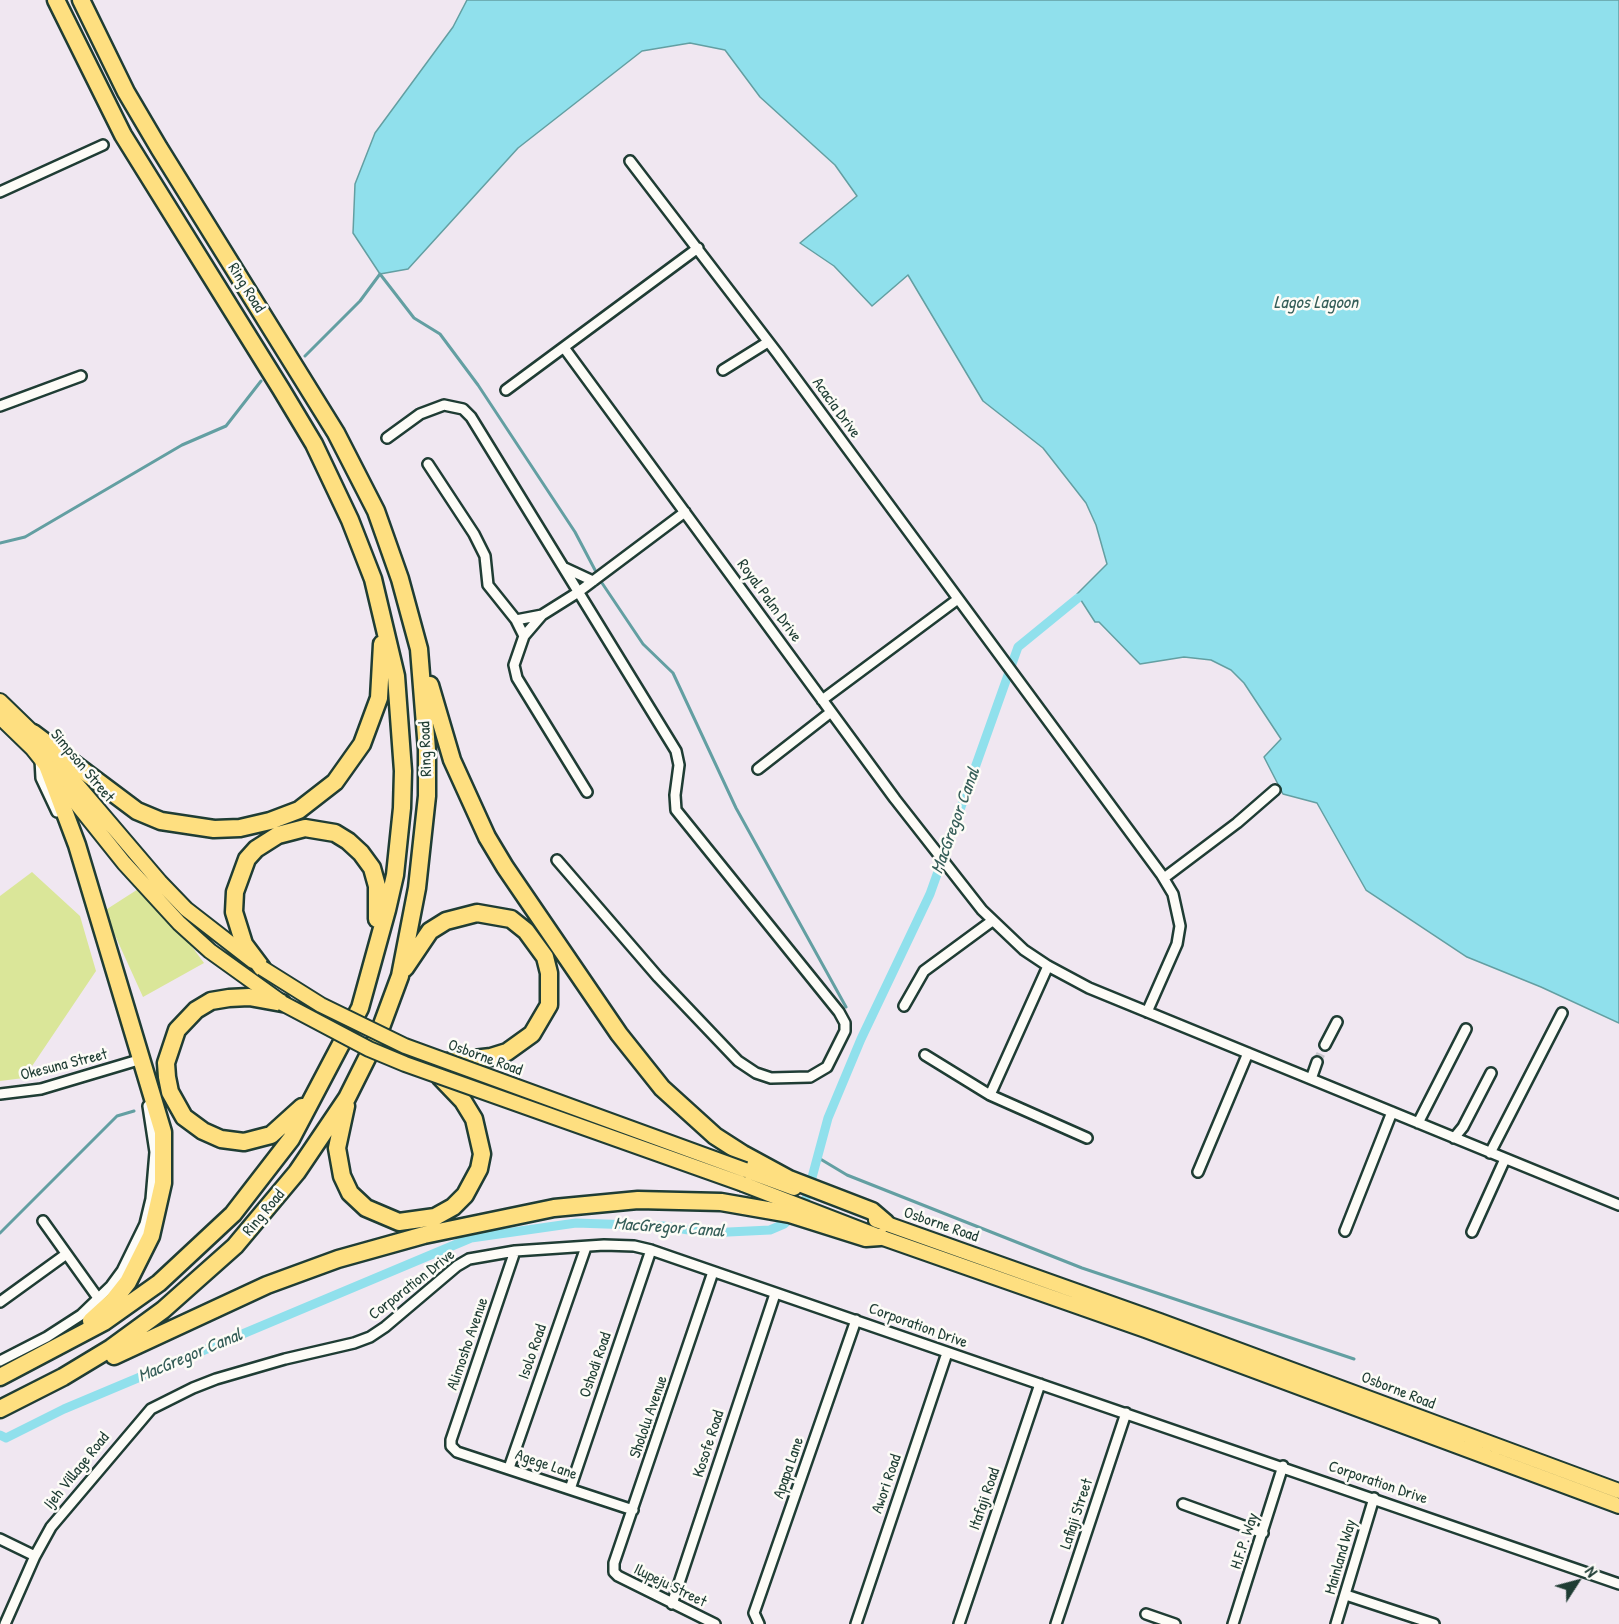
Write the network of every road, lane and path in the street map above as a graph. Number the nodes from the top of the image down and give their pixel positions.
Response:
1 (56, 0) edge
2 (81, 0) edge
3 (103, 145) dead end
4 (630, 160) dead end
5 (0, 192) edge
6 (698, 248) junction
7 (768, 342) junction
8 (565, 349) junction
9 (723, 370) dead end
10 (81, 376) dead end
11 (506, 390) dead end
12 (0, 406) edge
13 (387, 438) dead end
14 (428, 464) dead end
15 (685, 512) junction
16 (565, 568) junction
17 (593, 581) junction
18 (577, 593) junction
19 (958, 599) junction
20 (382, 610) junction
21 (542, 615) junction
22 (516, 620) junction
23 (524, 636) junction
24 (419, 649) junction
25 (822, 700) junction
26 (0, 701) edge
27 (831, 712) junction
28 (0, 717) edge
29 (33, 733) junction
30 (44, 764) junction
31 (758, 770) dead end
32 (1275, 790) dead end
33 (587, 792) dead end
34 (130, 859) junction
35 (557, 860) dead end
36 (1164, 878) junction
37 (992, 921) junction
38 (376, 952) junction
39 (1048, 966) junction
40 (262, 968) junction
41 (400, 976) junction
42 (282, 1003) junction
43 (904, 1006) dead end
44 (1148, 1012) junction
45 (1562, 1013) dead end
46 (1337, 1022) dead end
47 (1466, 1029) dead end
48 (1325, 1046) tunnel mouth
49 (1248, 1053) junction
50 (925, 1055) dead end
51 (135, 1061) junction
52 (1317, 1062) tunnel mouth
53 (443, 1069) junction
54 (1491, 1072) dead end
55 (1311, 1079) junction
56 (316, 1091) junction
57 (0, 1094) edge
58 (990, 1095) junction
59 (347, 1098) junction
60 (1392, 1112) junction
61 (1418, 1123) junction
62 (1087, 1138) dead end
63 (1454, 1138) junction
64 (1490, 1153) junction
65 (1505, 1159) junction
66 (1198, 1172) dead end
67 (784, 1194) junction
68 (1619, 1205) edge
69 (826, 1208) junction
70 (43, 1221) dead end
71 (883, 1230) junction
72 (1345, 1231) dead end
73 (1472, 1232) dead end
74 (586, 1247) junction
75 (651, 1250) junction
76 (515, 1251) junction
77 (65, 1255) junction
78 (713, 1272) junction
79 (775, 1294) junction
80 (98, 1298) junction
81 (0, 1302) edge
82 (856, 1320) junction
83 (59, 1346) junction
84 (947, 1353) junction
85 (5, 1369) edge
86 (63, 1377) junction
87 (216, 1379) joint
88 (1040, 1384) junction
89 (0, 1409) edge
90 (1126, 1413) junction
91 (452, 1446) joint
92 (1283, 1466) junction
93 (509, 1468) junction
94 (570, 1489) junction
95 (1619, 1491) edge
96 (1374, 1498) junction
97 (1183, 1504) dead end
98 (1619, 1506) edge
99 (633, 1510) junction
100 (1263, 1533) junction
101 (0, 1539) edge
102 (34, 1556) junction
103 (614, 1572) joint
104 (1619, 1584) edge
105 (1346, 1595) junction
106 (672, 1604) junction
107 (1146, 1614) dead end
108 (5, 1624) edge
109 (715, 1624) edge
110 (759, 1624) edge
111 (856, 1624) edge
112 (959, 1624) edge
113 (1056, 1624) edge
114 (1174, 1624) edge
115 (1233, 1624) edge
116 (1336, 1624) edge
117 (1434, 1624) edge

1 - 20 highway, Ring Road
2 - 24 highway, Ring Road
3 - 5 street
4 - 6 street, Acacia Drive
6 - 7 street, Acacia Drive
6 - 8 street
7 - 9 street
7 - 19 street, Acacia Drive
8 - 11 street
8 - 15 street, Royal Palm Drive
10 - 12 street
13 - 16 street
14 - 22 street
15 - 17 street
15 - 25 street, Royal Palm Drive
16 - 17 street
16 - 18 street
17 - 18 street
18 - 21 street
18 - 35 street
19 - 25 street
19 - 36 street, Acacia Drive
20 - 29 highway
20 - 38 highway, Ring Road
21 - 22 street
21 - 23 street
22 - 23 street
23 - 33 street
24 - 41 highway, Ring Road
24 - 67 highway
25 - 27 street, Royal Palm Drive
26 - 29 main road, Simpson Street
27 - 31 street
27 - 37 street, Royal Palm Drive
28 - 30 main road
29 - 34 main road, Simpson Street
30 - 34 main road
30 - 51 street
30 - 83 highway
32 - 36 street
34 - 40 main road, Osborne Road
34 - 42 main road, Osborne Road
36 - 44 street, Acacia Drive
37 - 39 street, Royal Palm Drive
37 - 43 street
38 - 40 highway
38 - 56 highway, Ring Road
39 - 44 street, Royal Palm Drive
39 - 58 street
40 - 53 main road, Osborne Road, bridge
41 - 53 highway
41 - 59 highway, Ring Road
42 - 53 main road, Osborne Road, bridge
42 - 56 highway
44 - 49 street, Royal Palm Drive
45 - 64 street
46 - 48 street
47 - 61 street
49 - 55 street, Royal Palm Drive
49 - 66 street
50 - 58 street
51 - 57 street, Okesuna Street
51 - 80 street
52 - 55 street
53 - 59 highway
53 - 67 main road, Osborne Road, bridge
53 - 67 main road, Osborne Road, bridge
54 - 63 street
55 - 60 street, Royal Palm Drive
56 - 83 highway, Ring Road
58 - 62 street
59 - 86 highway, Ring Road
60 - 61 street, Royal Palm Drive
60 - 72 street
61 - 63 street, Royal Palm Drive
63 - 64 street, Royal Palm Drive
64 - 65 street, Royal Palm Drive
65 - 68 street, Royal Palm Drive
65 - 73 street
67 - 69 highway
67 - 69 highway
67 - 86 highway
69 - 71 highway
69 - 71 highway
70 - 77 street
71 - 95 main road, Osborne Road
71 - 98 main road, Osborne Road
74 - 75 street, Corporation Drive
74 - 76 street, Corporation Drive
74 - 93 street, Isolo Road
75 - 78 street, Corporation Drive
75 - 94 street, Oshodi Road
76 - 87 street, Corporation Drive
76 - 91 street, Alimosho Avenue
77 - 80 street
77 - 81 street
78 - 79 street, Corporation Drive
78 - 99 street, Shololu Avenue
79 - 82 street, Corporation Drive
79 - 106 street, Kosofe Road
80 - 85 street
82 - 84 street, Corporation Drive
82 - 110 street, Apapa Lane
83 - 85 highway, Ring Road
84 - 88 street, Corporation Drive
84 - 111 street, Awori Road
86 - 89 highway, Ring Road
87 - 102 street, Ijeh Village Road
88 - 90 street, Corporation Drive
88 - 112 street, Itafaji Road
90 - 92 street, Corporation Drive
90 - 113 street, Lafiaji Street
91 - 93 street, Agege Lane
92 - 96 street, Corporation Drive
92 - 100 street, H.F.P. Way
93 - 94 street, Agege Lane
94 - 99 street, Agege Lane
96 - 104 street, Corporation Drive
96 - 105 street, Mainland Way
97 - 100 street
99 - 103 street, Shololu Avenue
100 - 115 street, H.F.P. Way
101 - 102 street
102 - 108 street, Ijeh Village Road
103 - 106 street, Ilupeju Street
105 - 116 street, Mainland Way
105 - 117 street
106 - 109 street, Ilupeju Street
107 - 114 street

